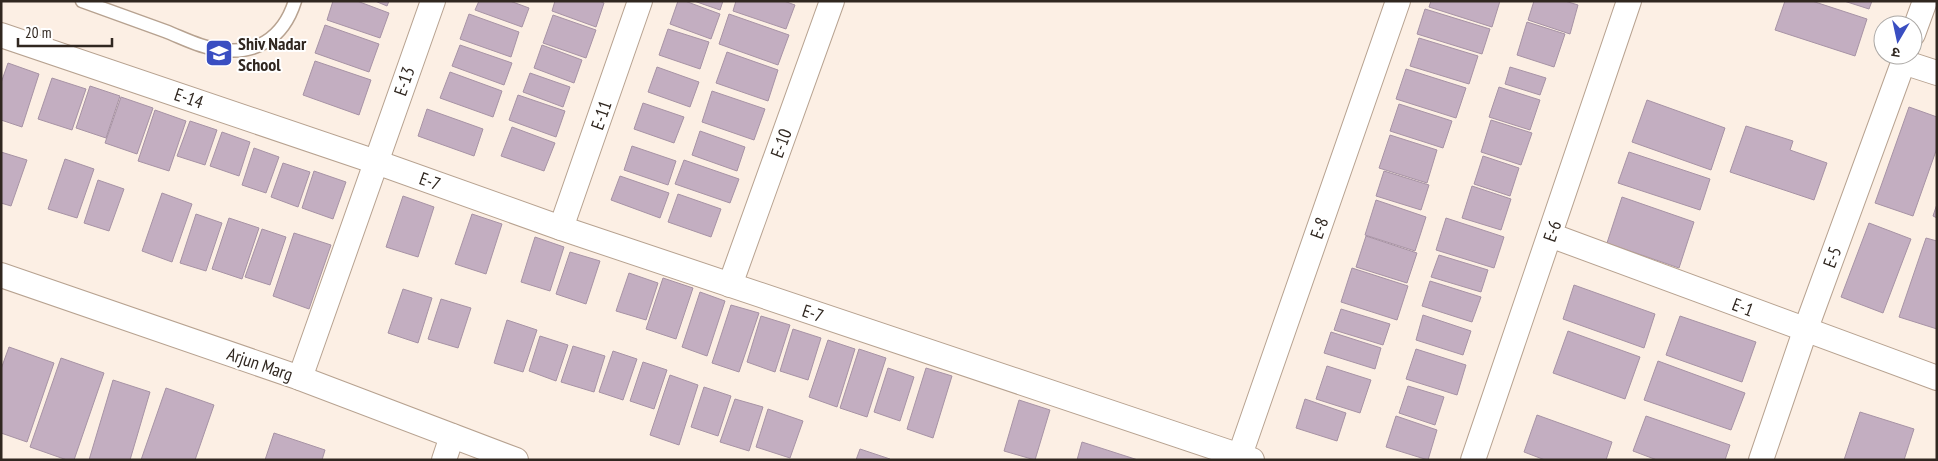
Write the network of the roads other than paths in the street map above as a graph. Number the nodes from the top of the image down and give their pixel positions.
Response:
1 (82, 1) edge
2 (295, 1) edge
3 (433, 1) edge
4 (640, 1) edge
5 (832, 1) edge
6 (1629, 1) edge
7 (1925, 1) edge
8 (1392, 3) edge
9 (1920, 15) edge
10 (1, 35) edge
11 (1901, 65) edge
12 (1919, 65) edge
13 (1937, 73) edge
14 (376, 162) junction
15 (562, 228) junction
16 (1550, 235) junction
17 (1, 275) edge
18 (730, 285) junction
19 (1805, 331) junction
20 (300, 378) junction
21 (1937, 378) edge
22 (452, 436) junction
23 (1246, 458) edge
24 (444, 460) edge
25 (516, 460) edge
26 (1473, 460) edge
27 (1761, 460) edge

1 - 2 lane
3 - 14 street, E-13
4 - 15 street, E-11
5 - 18 street, E-10
6 - 16 street, E-6
7 - 9 street
8 - 23 street, E-8
10 - 14 street, E-14
11 - 19 street, E-5
12 - 13 street
14 - 15 street, E-7
14 - 20 street, E-13
15 - 18 street, E-7
16 - 19 street, E-1
16 - 26 street, E-6
17 - 20 street, Arjun Marg
18 - 23 street, E-7
19 - 21 street, E-1
19 - 27 street, E-5
20 - 22 street, Arjun Marg
22 - 24 street
22 - 25 street, Arjun Marg

